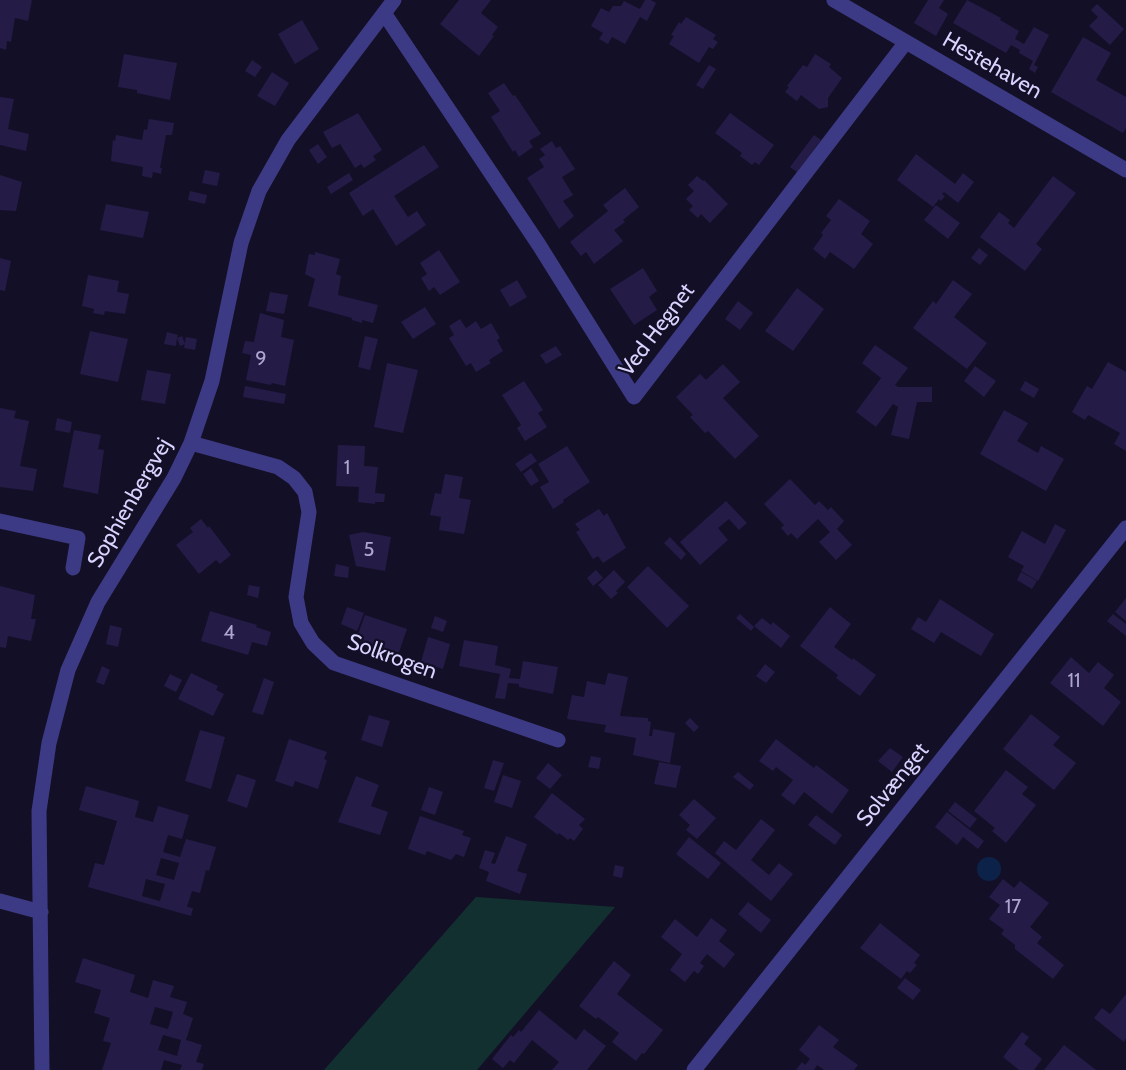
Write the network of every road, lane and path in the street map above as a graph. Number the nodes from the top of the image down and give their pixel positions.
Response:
1 (394, 0) edge
2 (834, 0) edge
3 (384, 13) junction
4 (906, 42) junction
5 (1126, 170) edge
6 (191, 443) junction
7 (0, 521) edge
8 (1126, 528) edge
9 (73, 568) dead end
10 (558, 740) dead end
11 (0, 901) edge
12 (41, 912) junction
13 (42, 1070) edge
14 (694, 1070) edge

1 - 3 street, Sophienbergvej
2 - 4 street, Hestehaven
3 - 4 street, Ved Hegnet
3 - 6 street, Sophienbergvej
4 - 5 street, Hestehaven
6 - 10 street, Solkrogen
6 - 12 street, Sophienbergvej
7 - 9 street
8 - 14 street, Solvænget
11 - 12 street
12 - 13 street, Sophienbergvej

